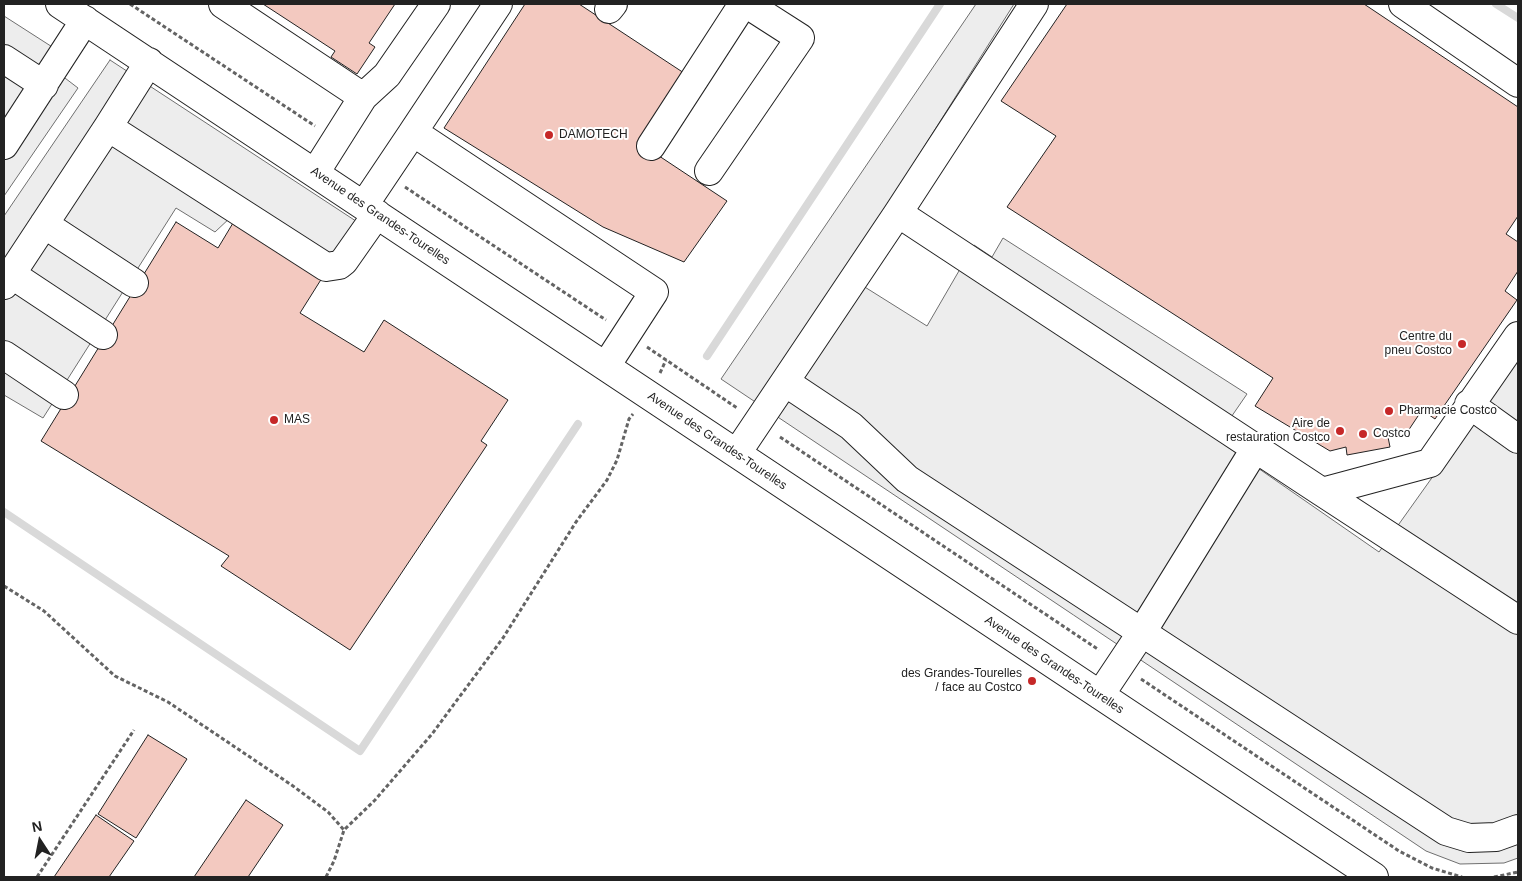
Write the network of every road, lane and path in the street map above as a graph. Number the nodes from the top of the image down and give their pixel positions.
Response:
1 (60, 4) edge
2 (130, 4) edge
3 (222, 4) edge
4 (436, 4) edge
5 (498, 4) edge
6 (743, 4) edge
7 (747, 4) edge
8 (1034, 4) edge
9 (1403, 4) edge
10 (85, 20) junction
11 (4, 59) edge
12 (149, 62) junction
13 (1518, 83) edge
14 (44, 85) junction
15 (363, 97) junction
16 (108, 127) junction
17 (316, 127) dead end
18 (413, 132) junction
19 (4, 145) edge
20 (651, 146) dead end
21 (709, 171) dead end
22 (315, 172) junction
23 (399, 183) dead end
24 (371, 210) junction
25 (898, 213) junction
26 (44, 224) junction
27 (7, 280) edge
28 (134, 283) dead end
29 (608, 322) dead end
30 (103, 335) dead end
31 (1518, 336) edge
32 (643, 344) dead end
33 (4, 355) edge
34 (666, 360) junction
35 (606, 366) junction
36 (785, 382) junction
37 (64, 395) dead end
38 (649, 395) junction
39 (1469, 404) junction
40 (736, 407) dead end
41 (779, 436) dead end
42 (1518, 439) edge
43 (1255, 449) junction
44 (737, 453) junction
45 (1322, 492) junction
46 (4, 586) edge
47 (1518, 620) edge
48 (1142, 632) junction
49 (1096, 648) dead end
50 (1140, 678) dead end
51 (1100, 695) junction
52 (134, 730) dead end
53 (1518, 829) edge
54 (344, 830) junction
55 (1518, 872) edge
56 (36, 877) edge
57 (326, 877) edge
58 (1374, 877) edge
59 (1462, 877) edge
60 (1494, 877) edge

1 - 10 street, Avenue des Grandes-Tourelles
2 - 17 path
3 - 15 street
4 - 15 street
5 - 18 street
6 - 20 street
7 - 21 street
8 - 25 street
9 - 13 street
10 - 12 street, Avenue des Grandes-Tourelles
10 - 14 street
11 - 14 street
12 - 16 street
12 - 22 street, Avenue des Grandes-Tourelles
14 - 19 street
15 - 22 street
16 - 24 street
16 - 26 street
18 - 24 street
18 - 35 street
22 - 24 street, Avenue des Grandes-Tourelles
23 - 29 path
24 - 35 street, Avenue des Grandes-Tourelles
25 - 36 street
25 - 43 street
26 - 27 street
26 - 28 street
27 - 30 street
31 - 39 street
32 - 34 path
33 - 37 street
34 - 38 path
34 - 40 path
35 - 38 street, Avenue des Grandes-Tourelles
36 - 44 street
36 - 48 street
38 - 44 street, Avenue des Grandes-Tourelles
38 - 54 path
39 - 42 street
39 - 45 street
41 - 49 path
43 - 45 street
43 - 48 street
44 - 51 street, Avenue des Grandes-Tourelles
45 - 47 street
46 - 54 path
48 - 51 street
48 - 53 street
50 - 59 path
51 - 58 street, Avenue des Grandes-Tourelles
52 - 56 path
54 - 57 path
55 - 60 path

